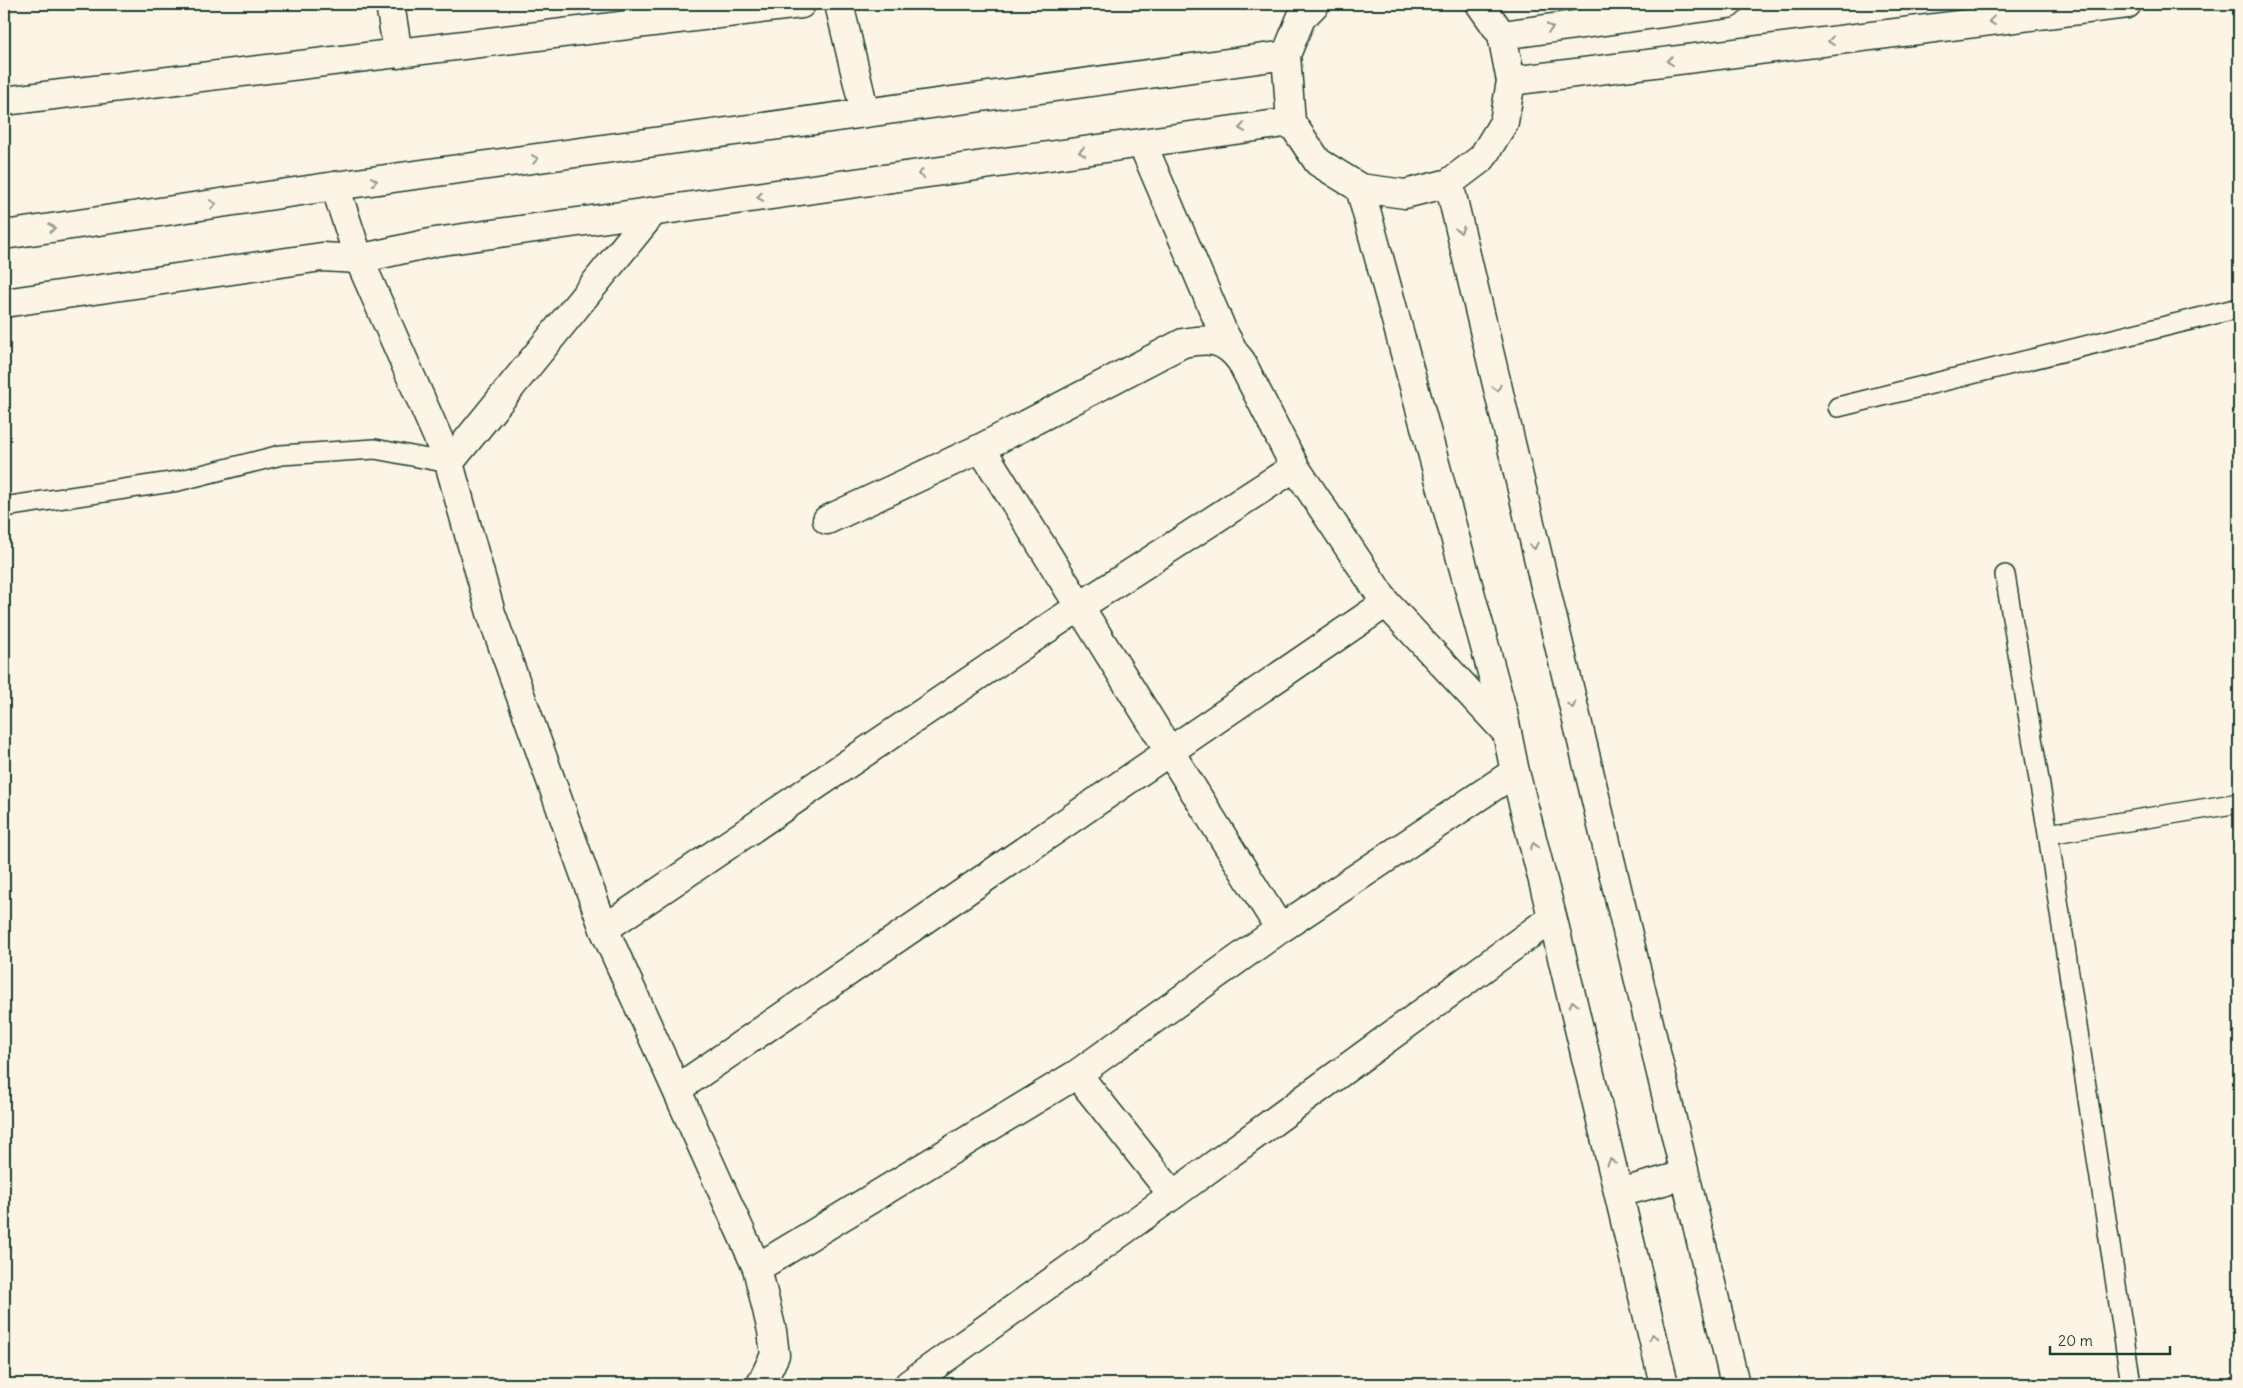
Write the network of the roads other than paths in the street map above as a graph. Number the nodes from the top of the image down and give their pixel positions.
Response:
1 (390, 4) edge
2 (801, 4) edge
3 (839, 4) edge
4 (1315, 4) edge
5 (1480, 4) edge
6 (1728, 4) edge
7 (2127, 4) edge
8 (1502, 34) junction
9 (398, 54) junction
10 (1286, 55) junction
11 (1511, 82) junction
12 (4, 101) edge
13 (865, 113) junction
14 (1291, 122) junction
15 (1142, 143) junction
16 (1448, 183) junction
17 (335, 186) junction
18 (1360, 188) junction
19 (653, 212) junction
20 (4, 234) edge
21 (359, 258) junction
22 (4, 303) edge
23 (2239, 308) edge
24 (1233, 350) junction
25 (1838, 407) dead end
26 (981, 448) junction
27 (450, 463) junction
28 (1295, 467) junction
29 (4, 507) edge
30 (827, 520) dead end
31 (2005, 575) dead end
32 (1386, 603) junction
33 (1079, 607) junction
34 (1507, 733) junction
35 (1168, 751) junction
36 (1515, 772) junction
37 (2239, 803) edge
38 (2048, 834) junction
39 (1552, 918) junction
40 (604, 929) junction
41 (1280, 929) junction
42 (1077, 1074) junction
43 (676, 1090) junction
44 (1685, 1174) junction
45 (1619, 1194) junction
46 (1173, 1195) junction
47 (757, 1268) junction
48 (760, 1384) edge
49 (909, 1384) edge
50 (1664, 1384) edge
51 (1735, 1384) edge
52 (2131, 1384) edge

1 - 9 street
2 - 9 street
3 - 13 street
4 - 10 street
5 - 8 street
8 -> 6 street
7 -> 11 street
8 - 11 street
9 - 12 street
10 - 13 street
10 - 14 street
11 - 16 street
17 -> 13 street
14 -> 15 street
14 - 18 street
15 -> 19 street
15 - 24 street
16 - 18 street
16 -> 44 street
20 -> 17 street
17 - 21 street
18 - 34 street
19 - 21 street
19 - 27 street
21 - 22 street
21 - 27 street
23 - 25 lane
24 - 26 street
24 - 28 street
26 - 30 street
26 - 33 street
27 - 29 lane
27 - 40 street
28 - 32 street
28 - 33 street
31 - 38 lane
32 - 34 street
32 - 35 street
33 - 35 street
33 - 40 street
34 - 36 street
35 - 41 street
35 - 43 street
39 -> 36 street
36 - 41 street
37 - 38 lane
38 - 52 lane
45 -> 39 street
39 - 46 street
40 - 43 street
41 - 42 street
42 - 46 street
42 - 47 street
43 - 47 street
44 - 45 street
44 - 51 street
50 -> 45 street
46 - 49 street
47 - 48 street

